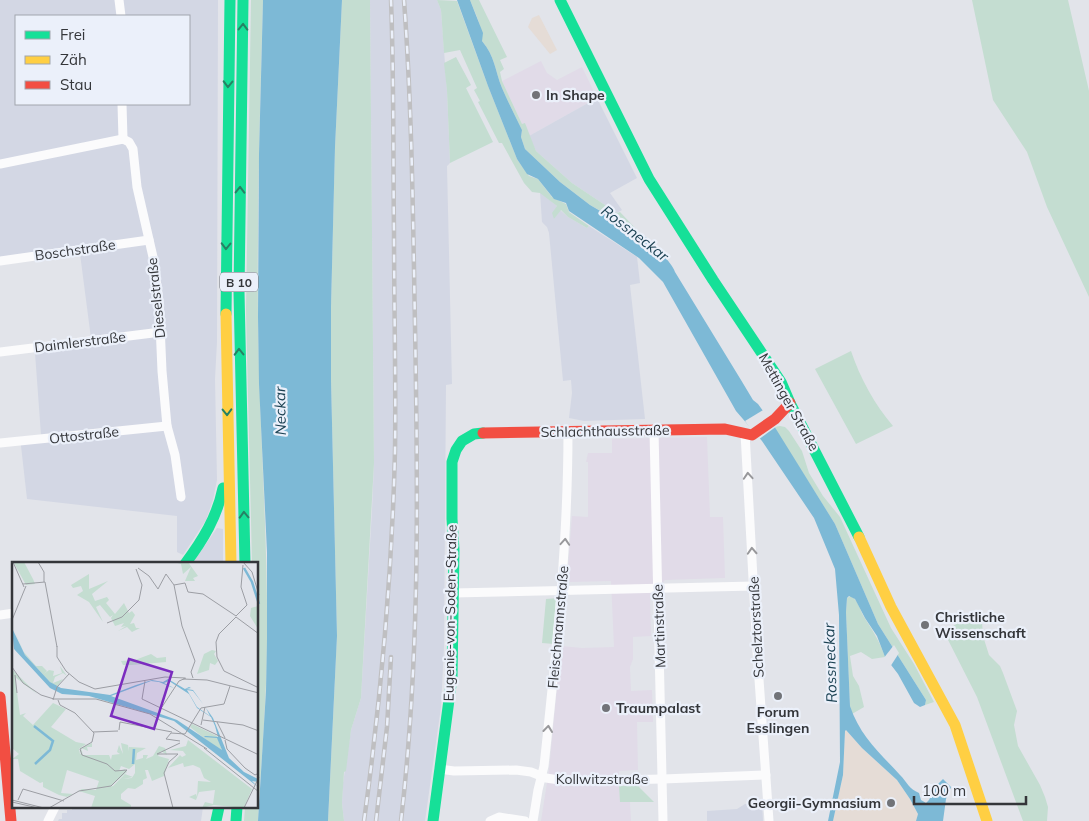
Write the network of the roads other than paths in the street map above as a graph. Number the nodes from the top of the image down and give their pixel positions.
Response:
1 (119, 0) edge
2 (230, 0) edge
3 (243, 0) edge
4 (560, 0) edge
5 (121, 15) edge
6 (122, 105) edge
7 (123, 139) junction
8 (0, 164) edge
9 (149, 240) junction
10 (0, 261) edge
11 (161, 332) junction
12 (0, 352) edge
13 (790, 403) junction
14 (772, 416) junction
15 (167, 426) junction
16 (804, 428) junction
17 (654, 431) junction
18 (568, 432) junction
19 (749, 432) junction
20 (466, 438) joint
21 (0, 443) edge
22 (228, 456) junction
23 (181, 497) dead end
24 (186, 562) edge
25 (231, 562) edge
26 (245, 562) edge
27 (754, 586) junction
28 (657, 589) junction
29 (562, 591) junction
30 (453, 593) junction
31 (0, 698) edge
32 (439, 769) junction
33 (766, 774) junction
34 (542, 777) junction
35 (663, 779) junction
36 (8, 798) edge
37 (54, 808) edge
38 (221, 808) edge
39 (221, 808) edge
40 (237, 808) edge
41 (11, 821) edge
42 (48, 821) edge
43 (216, 821) edge
44 (221, 821) edge
45 (236, 821) edge
46 (433, 821) edge
47 (490, 821) edge
48 (525, 821) edge
49 (533, 821) edge
50 (663, 821) edge
51 (769, 821) edge
52 (987, 821) edge

1 - 5 street
2 -> 22 main road, B 10
26 -> 3 main road, B 10
4 - 13 main road, Mettinger Straße
6 - 7 street, Dieselstraße
7 - 8 street
7 - 9 street, Dieselstraße
9 - 10 street, Boschstraße
9 - 11 street, Dieselstraße
11 - 12 street, Daimlerstraße
11 - 15 street, Dieselstraße
13 - 14 main road
13 - 16 main road, Mettinger Straße
14 - 16 main road
14 - 19 main road
15 - 21 street, Ottostraße
15 - 23 street, Dieselstraße
16 - 52 main road, Mettinger Straße
17 - 18 main road, Schlachthausstraße
17 - 19 main road, Schlachthausstraße
17 - 28 street, Martinstraße
18 - 20 main road, Schlachthausstraße
29 -> 18 street, Fleischmannstraße
27 -> 19 street, Schelztorstraße
20 - 30 main road, Eugenie-von-Soden-Straße
22 - 24 main road
22 - 25 main road, B 10
27 - 28 street
27 - 33 street, Schelztorstraße
28 - 29 street
28 - 35 street, Martinstraße
29 - 30 street
34 -> 29 street, Fleischmannstraße
30 - 32 main road, Eugenie-von-Soden-Straße
31 - 36 main road
32 - 34 street, Kollwitzstraße
32 - 46 main road, Eugenie-von-Soden-Straße
33 - 35 street, Kollwitzstraße
33 - 51 street, Schelztorstraße
34 - 35 street, Kollwitzstraße
34 - 49 street, Fleischmannstraße
35 - 50 street, Martinstraße
36 - 41 main road
37 - 42 street
38 - 43 main road
39 - 44 main road
40 - 45 main road
47 - 48 street

